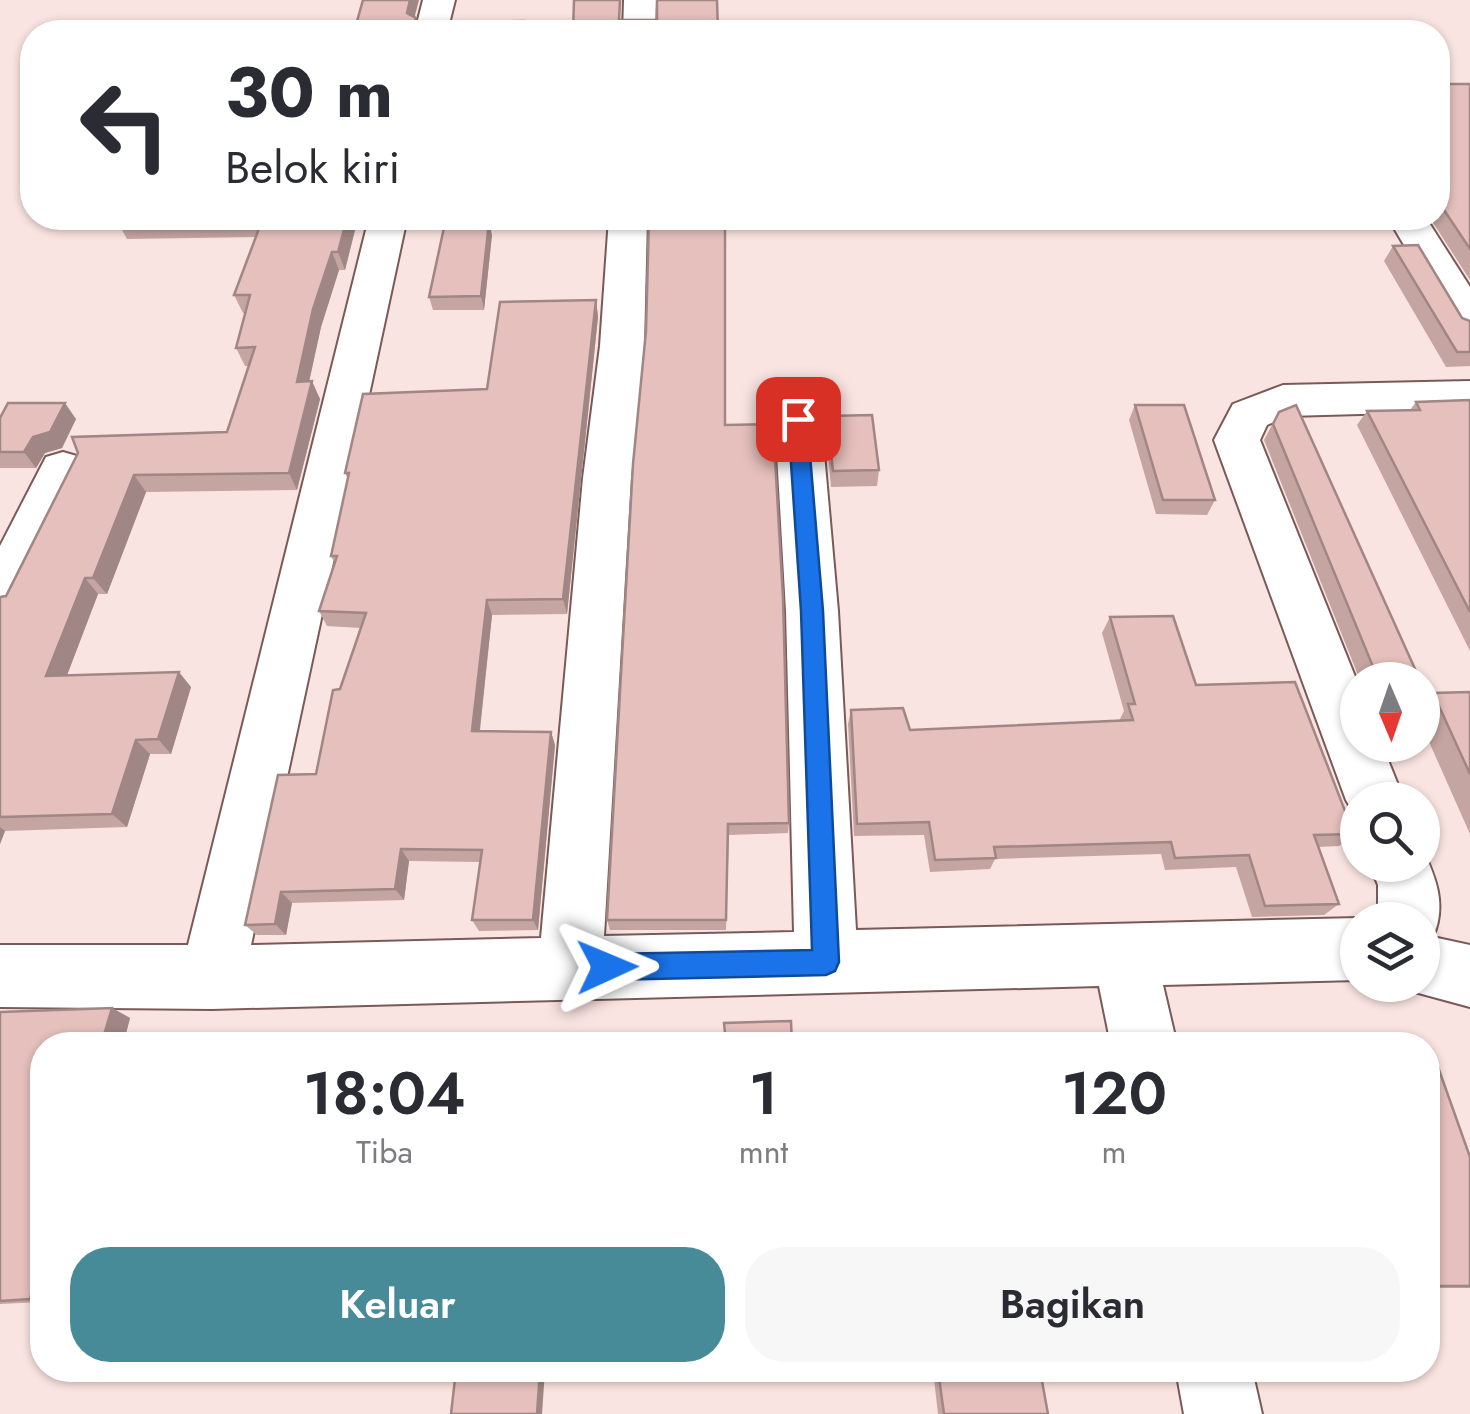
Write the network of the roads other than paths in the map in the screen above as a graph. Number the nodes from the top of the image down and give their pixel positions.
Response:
1 (385, 230) edge
2 (627, 230) edge
3 (1414, 230) edge
4 (1470, 321) edge
5 (1470, 396) edge
6 (798, 419) dead end
7 (63, 469) dead end
8 (0, 596) edge
9 (1368, 782) edge
10 (1340, 950) edge
11 (1124, 955) junction
12 (826, 962) junction
13 (570, 968) junction
14 (1440, 970) edge
15 (0, 976) edge
16 (1470, 976) edge
17 (212, 977) junction
18 (1141, 1032) edge
19 (1216, 1382) edge
20 (1223, 1414) edge

1 - 17 street
2 - 13 street
3 - 4 street
5 - 9 street
6 - 12 street
7 - 8 street
10 - 11 street
11 - 12 street
11 - 18 street
12 - 13 street
13 - 17 street
14 - 16 street
15 - 17 street
19 - 20 street

